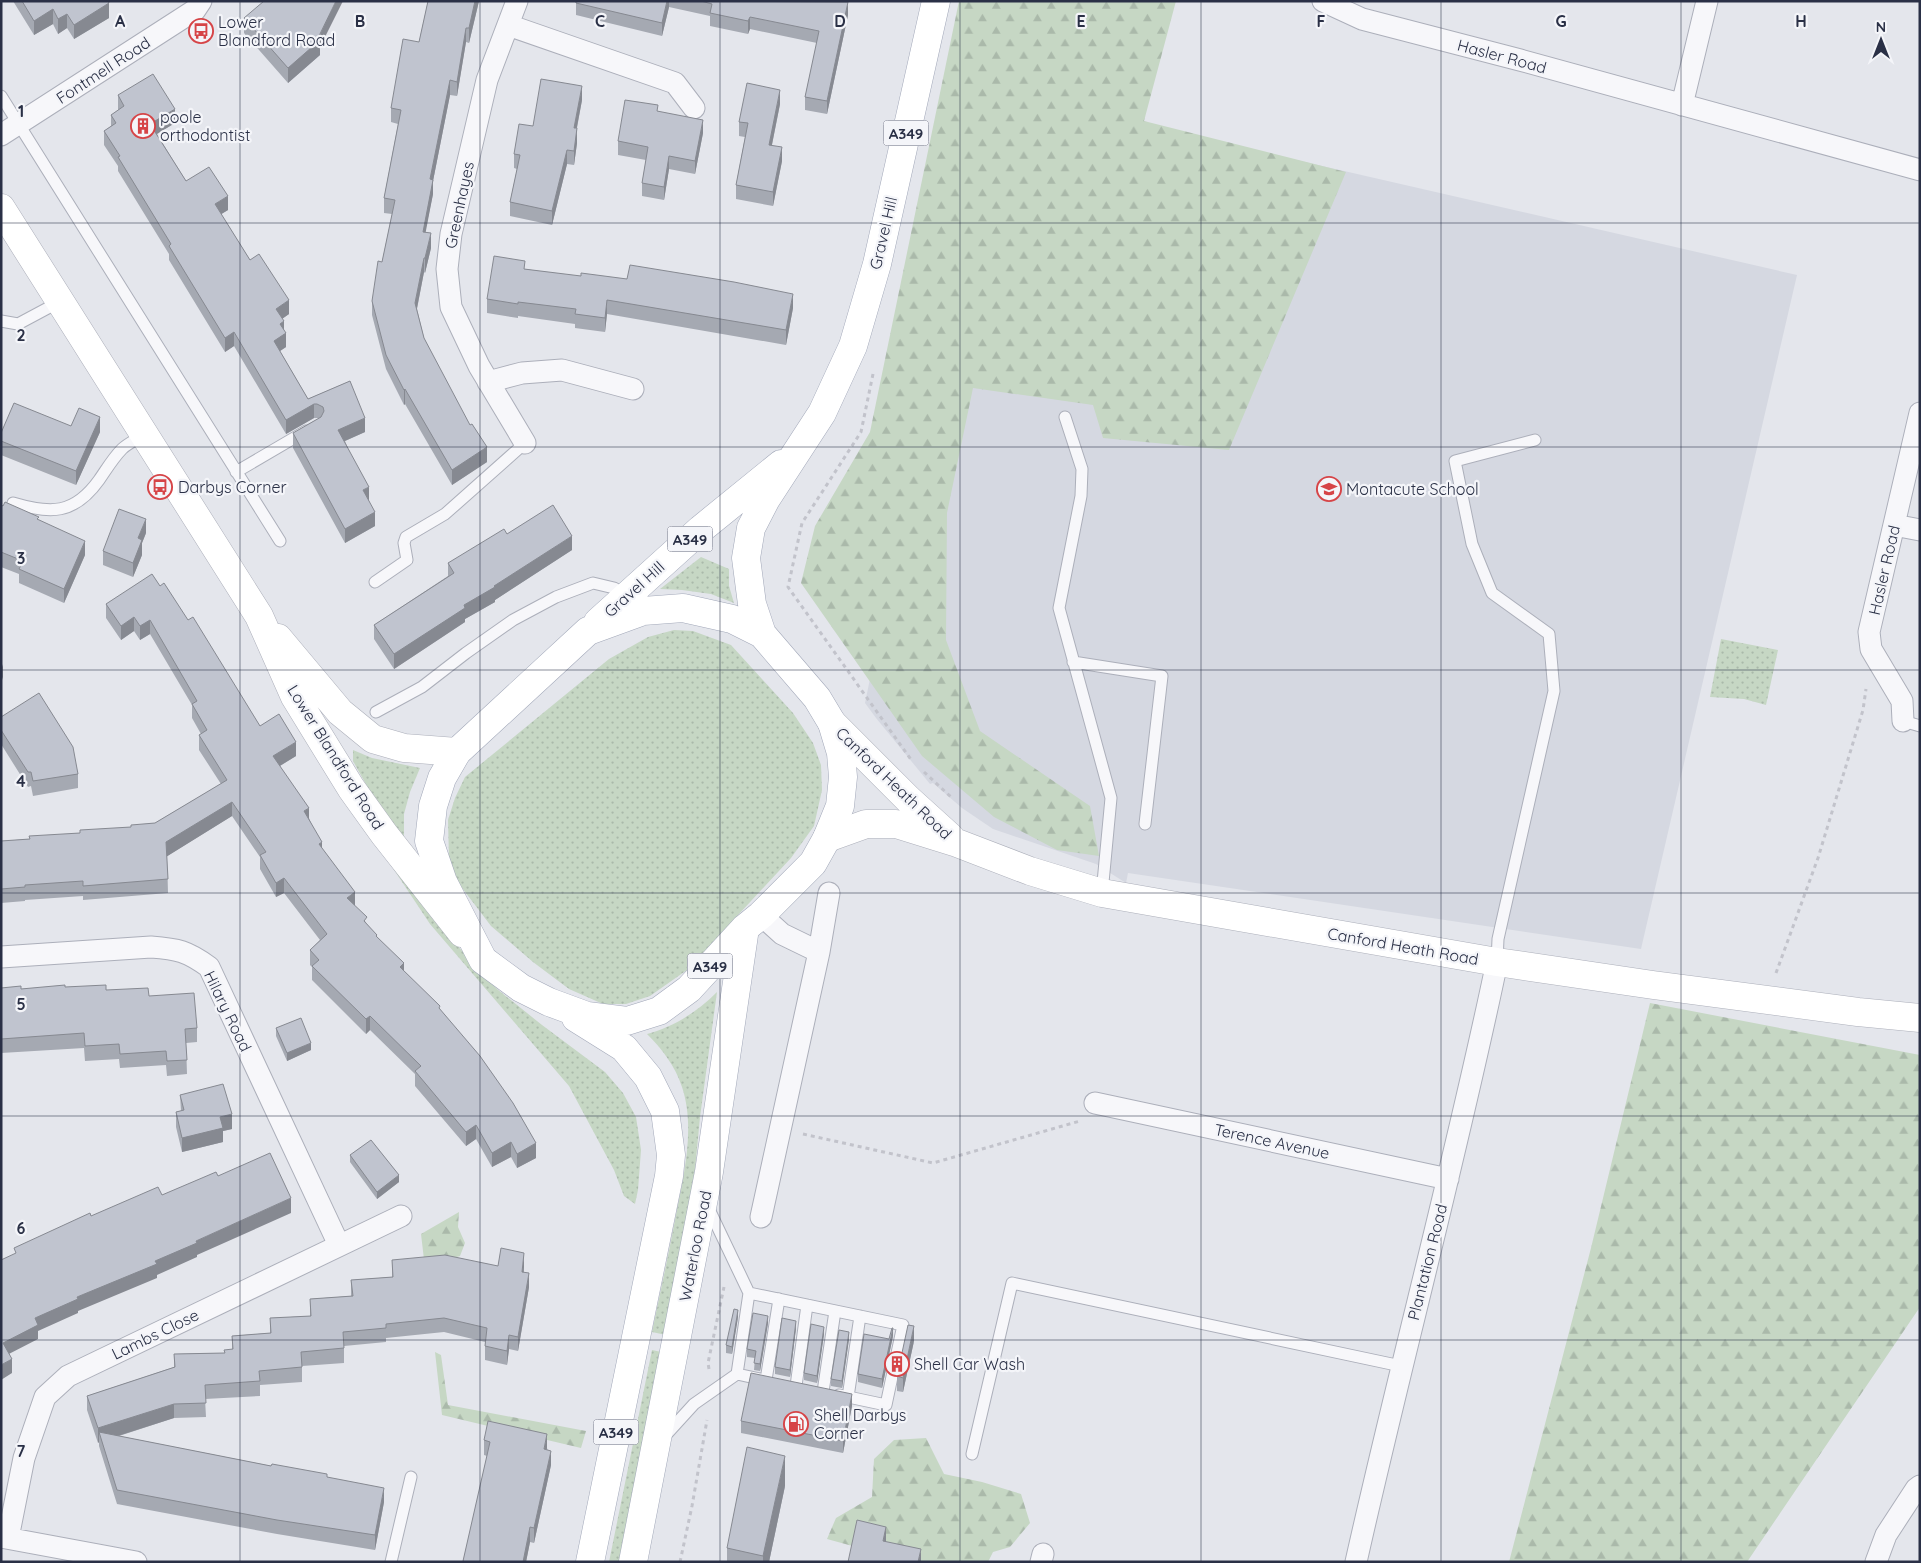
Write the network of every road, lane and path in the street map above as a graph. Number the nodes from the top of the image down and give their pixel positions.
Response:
1 (201, 1) edge
2 (517, 1) edge
3 (936, 1) edge
4 (1323, 1) edge
5 (1707, 1) edge
6 (508, 25) junction
7 (1, 96) edge
8 (1682, 105) junction
9 (694, 108) dead end
10 (20, 124) junction
11 (1, 135) edge
12 (1920, 170) edge
13 (1, 208) edge
14 (61, 301) junction
15 (1, 321) edge
16 (875, 365) dead end
17 (488, 382) junction
18 (633, 389) dead end
19 (1920, 413) edge
20 (1065, 417) dead end
21 (317, 425) edge
22 (145, 434) junction
23 (1535, 440) dead end
24 (525, 443) joint
25 (796, 452) junction
26 (236, 472) junction
27 (13, 503) edge
28 (1894, 525) junction
29 (1920, 530) edge
30 (280, 541) dead end
31 (375, 582) dead end
32 (627, 596) junction
33 (259, 616) junction
34 (588, 631) junction
35 (762, 634) junction
36 (1871, 649) junction
37 (1073, 662) junction
38 (376, 712) dead end
39 (832, 723) junction
40 (1911, 724) edge
41 (457, 752) junction
42 (914, 763) dead end
43 (921, 770) dead end
44 (958, 803) dead end
45 (1145, 824) dead end
46 (827, 838) junction
47 (957, 844) junction
48 (829, 892) dead end
49 (1102, 893) junction
50 (753, 922) junction
51 (819, 952) junction
52 (1, 956) edge
53 (483, 960) junction
54 (1497, 962) junction
55 (1766, 1000) junction
56 (549, 1002) junction
57 (1920, 1007) edge
58 (1858, 1012) junction
59 (1920, 1018) edge
60 (1095, 1103) joint
61 (780, 1128) junction
62 (1448, 1179) junction
63 (704, 1199) junction
64 (401, 1216) dead end
65 (761, 1217) dead end
66 (339, 1245) junction
67 (748, 1293) junction
68 (779, 1299) junction
69 (807, 1305) junction
70 (834, 1311) junction
71 (860, 1316) junction
72 (1401, 1366) junction
73 (737, 1374) junction
74 (774, 1382) junction
75 (810, 1389) junction
76 (848, 1398) junction
77 (655, 1447) junction
78 (972, 1454) dead end
79 (411, 1477) dead end
80 (1920, 1486) edge
81 (5, 1537) edge
82 (136, 1562) edge
83 (391, 1562) edge
84 (590, 1562) edge
85 (633, 1562) edge
86 (1356, 1562) edge
87 (1876, 1562) edge

1 - 10 street, Fontmell Road
2 - 6 street, Greenhayes
3 - 25 main road, Gravel Hill / A349
4 - 8 street, Hasler Road
5 - 8 street
6 - 9 street
6 - 17 street, Greenhayes
7 - 10 lane
8 - 12 street, Hasler Road
10 - 11 street, Fontmell Road
10 - 26 lane
13 - 14 main road, Lower Blandford Road
14 - 15 lane
14 - 22 main road, Lower Blandford Road
16 - 42 path
17 - 18 street
17 - 24 street, Greenhayes
19 - 28 street, Hasler Road
20 - 37 lane
21 - 26 lane
22 - 27 lane
22 - 33 main road, Lower Blandford Road
23 - 54 lane
24 - 31 lane
25 - 32 main road, Gravel Hill / A349
25 - 35 main road, Gravel Hill / A349
26 - 30 lane
28 - 29 street
28 - 36 street, Hasler Road
32 - 34 main road, Gravel Hill / A349
32 - 38 lane
33 - 41 main road, Lower Blandford Road
33 - 53 main road, Lower Blandford Road
34 - 35 main road, A349
34 - 41 main road, A349
35 - 39 main road, A349
36 - 40 street
36 - 55 path
37 - 45 lane
37 - 49 lane
39 - 46 main road, A349
39 - 47 main road, Canford Heath Road
41 - 53 main road, A349
43 - 44 path
46 - 47 main road, Canford Heath Road
46 - 50 main road, A349
47 - 49 main road, Canford Heath Road
48 - 51 street
49 - 54 main road, Canford Heath Road
50 - 51 street
50 - 56 main road, A349
50 - 63 main road, Waterloo Road / A349
51 - 61 street
52 - 66 street, Hilary Road
53 - 56 main road, A349
54 - 55 main road, Canford Heath Road
54 - 62 street, Plantation Road
55 - 58 main road, Canford Heath Road
56 - 84 main road, A349
57 - 58 main road, Canford Heath Road
58 - 59 main road, Canford Heath Road
60 - 61 path
60 - 62 street, Terence Avenue
61 - 65 street
62 - 72 street, Plantation Road
63 - 67 lane
63 - 77 main road, Waterloo Road / A349
64 - 66 street, Lambs Close
66 - 81 street, Lambs Close
67 - 68 lane
67 - 73 lane
68 - 69 lane
68 - 74 lane
69 - 70 lane
69 - 75 lane
70 - 71 lane
70 - 75 lane
71 - 76 lane
71 - 76 lane
72 - 78 lane
72 - 86 street, Plantation Road
73 - 74 lane
73 - 77 lane
74 - 75 lane
75 - 76 lane
77 - 85 main road, Waterloo Road / A349
79 - 83 lane
80 - 87 street
81 - 82 street

